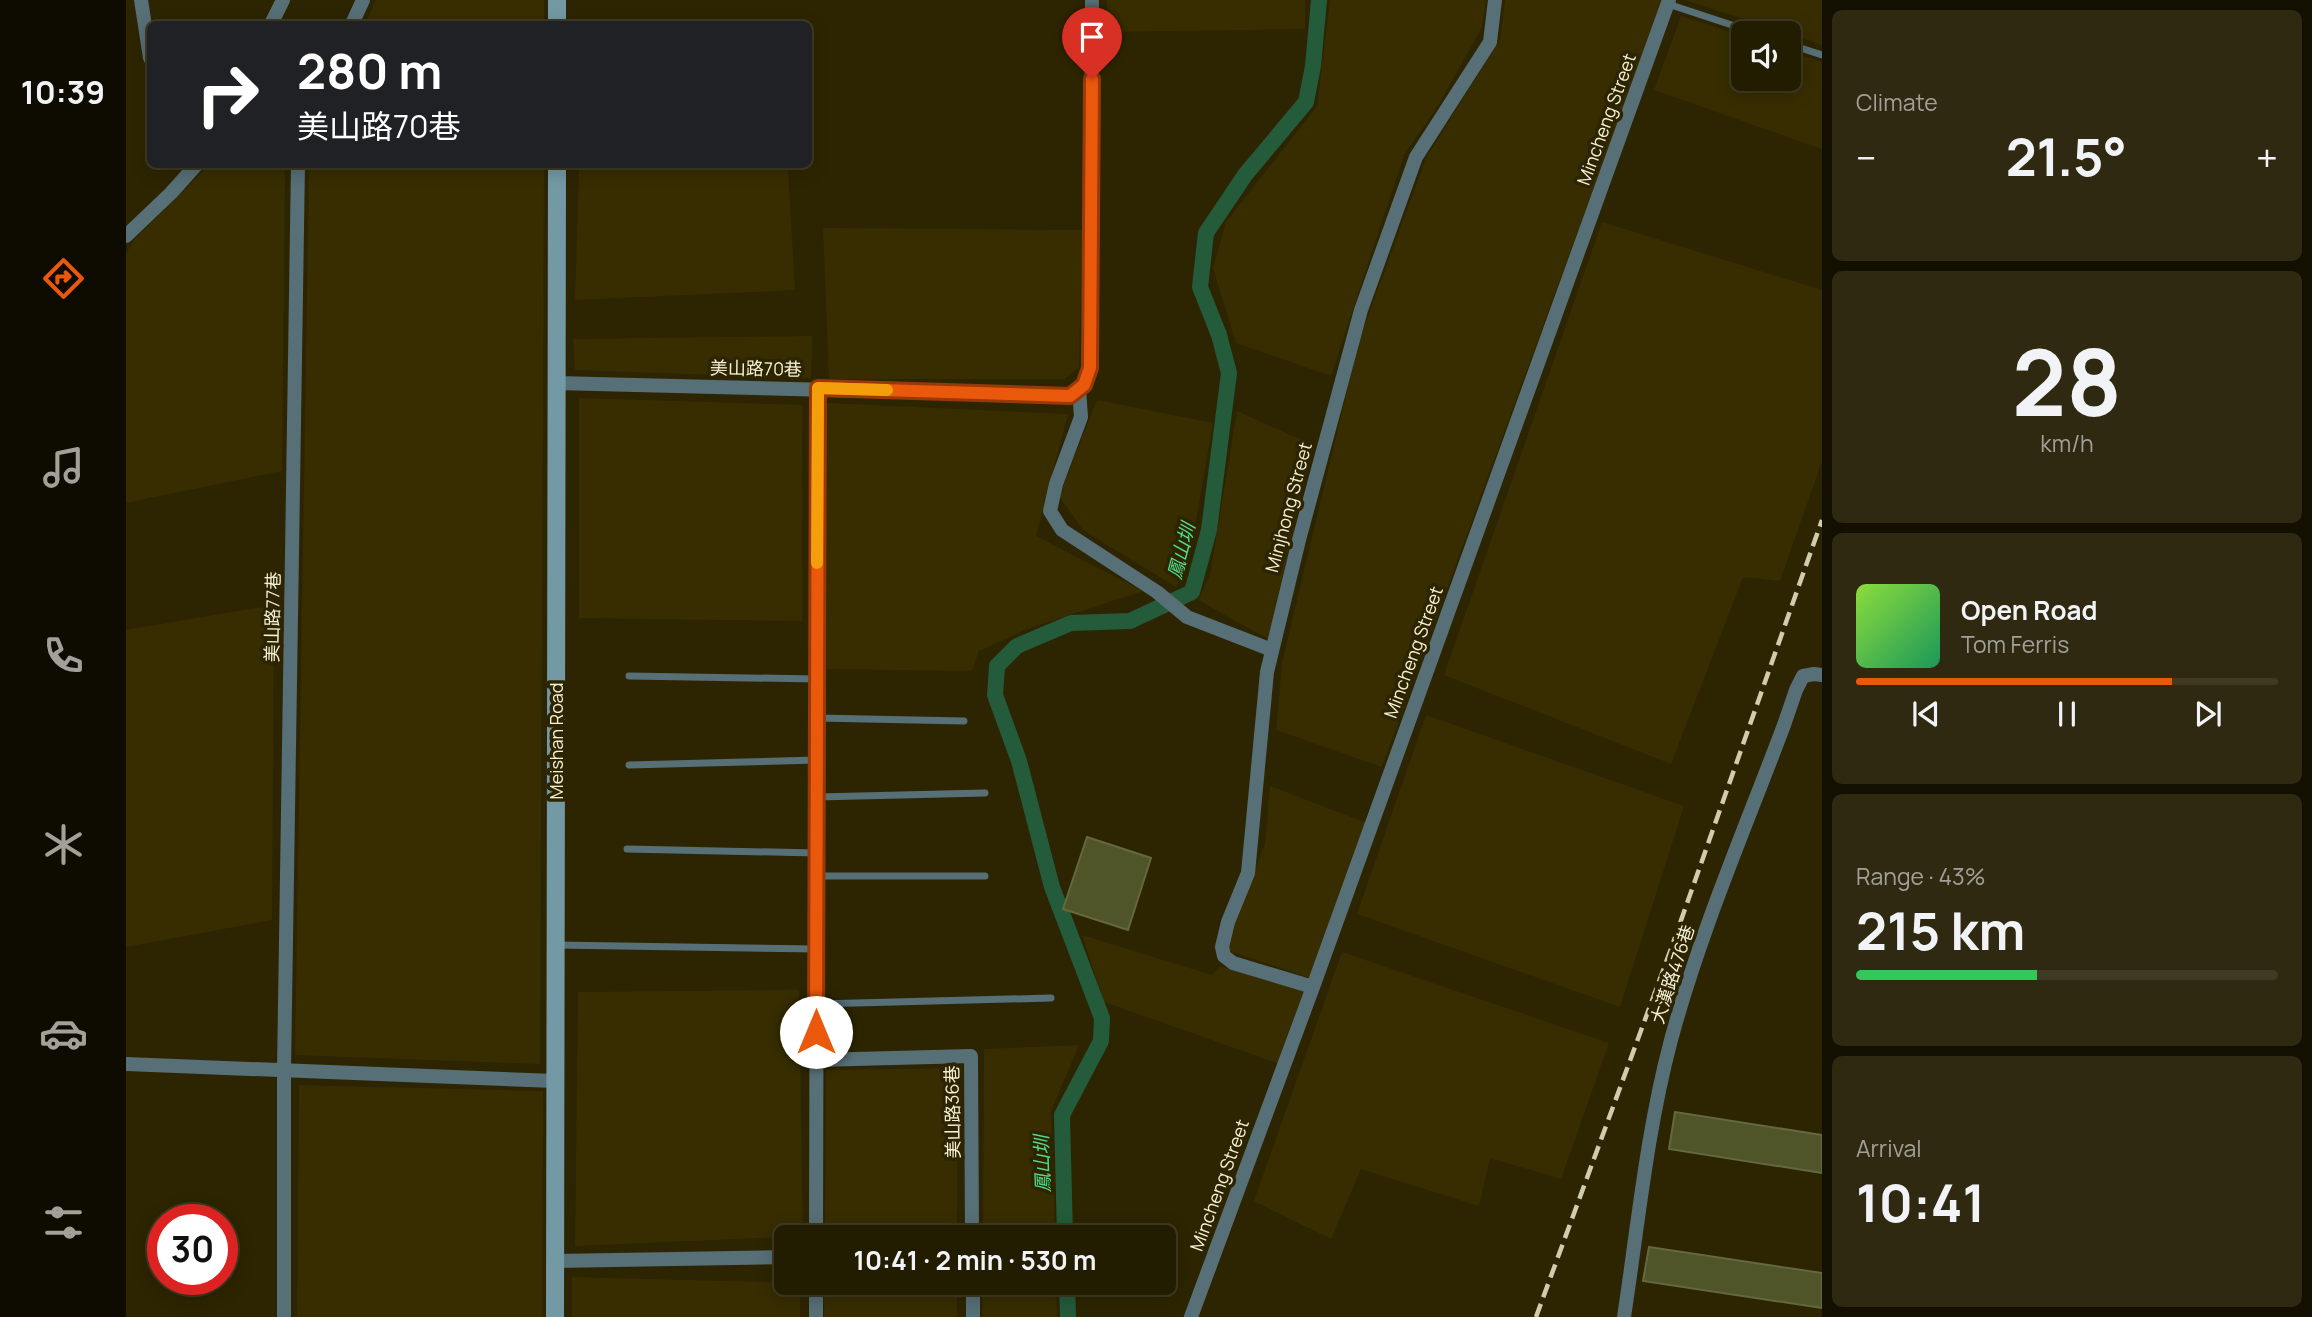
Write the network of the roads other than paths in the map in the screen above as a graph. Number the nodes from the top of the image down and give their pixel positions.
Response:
1 (141, 0) edge
2 (283, 0) edge
3 (363, 0) edge
4 (557, 0) edge
5 (1092, 0) edge
6 (1495, 0) edge
7 (1668, 2) edge
8 (272, 21) edge
9 (353, 21) edge
10 (557, 21) edge
11 (1731, 24) edge
12 (147, 39) edge
13 (1801, 48) edge
14 (1822, 55) edge
15 (193, 168) edge
16 (298, 168) edge
17 (557, 168) edge
18 (126, 236) edge
19 (556, 383) junction
20 (818, 388) junction
21 (1079, 390) junction
22 (1272, 650) junction
23 (1822, 675) edge
24 (629, 676) dead end
25 (817, 679) junction
26 (817, 718) junction
27 (964, 721) dead end
28 (817, 760) junction
29 (629, 765) dead end
30 (985, 793) dead end
31 (817, 797) junction
32 (628, 849) dead end
33 (816, 853) junction
34 (817, 876) junction
35 (985, 876) dead end
36 (555, 945) junction
37 (816, 949) junction
38 (1313, 987) junction
39 (1051, 998) dead end
40 (816, 1004) junction
41 (816, 1060) junction
42 (126, 1064) edge
43 (284, 1070) junction
44 (555, 1081) junction
45 (816, 1225) edge
46 (972, 1225) edge
47 (774, 1257) edge
48 (555, 1261) junction
49 (816, 1295) edge
50 (972, 1295) edge
51 (284, 1317) edge
52 (555, 1317) edge
53 (816, 1317) edge
54 (973, 1317) edge
55 (1191, 1317) edge
56 (1624, 1317) edge

1 - 12 street
2 - 8 street
3 - 9 street
4 - 10 street
5 - 21 street
6 - 22 street, Minjhong Street
7 - 11 lane
7 - 38 street, Mincheng Street
13 - 14 lane
15 - 18 street
16 - 43 street, 美山路77巷
17 - 19 street, Meishan Road
19 - 20 street, 美山路70巷
19 - 36 street, Meishan Road
20 - 21 street, 美山路70巷
20 - 25 street
21 - 22 street
22 - 38 street, Minjhong Street
23 - 56 street, 大漢路476巷
24 - 25 lane
25 - 26 street
26 - 27 lane
26 - 28 street
28 - 29 lane
28 - 31 street
30 - 31 lane
31 - 33 street
32 - 33 lane
33 - 34 street
34 - 35 lane
34 - 37 street
36 - 37 lane
36 - 44 street, Meishan Road
37 - 40 street
38 - 55 street, Mincheng Street
39 - 40 lane
40 - 41 street
41 - 45 street
41 - 46 street, 美山路36巷
42 - 43 street
43 - 44 street
43 - 51 street, 美山路77巷
44 - 48 street, Meishan Road
47 - 48 street
48 - 52 street, Meishan Road
49 - 53 street
50 - 54 street

